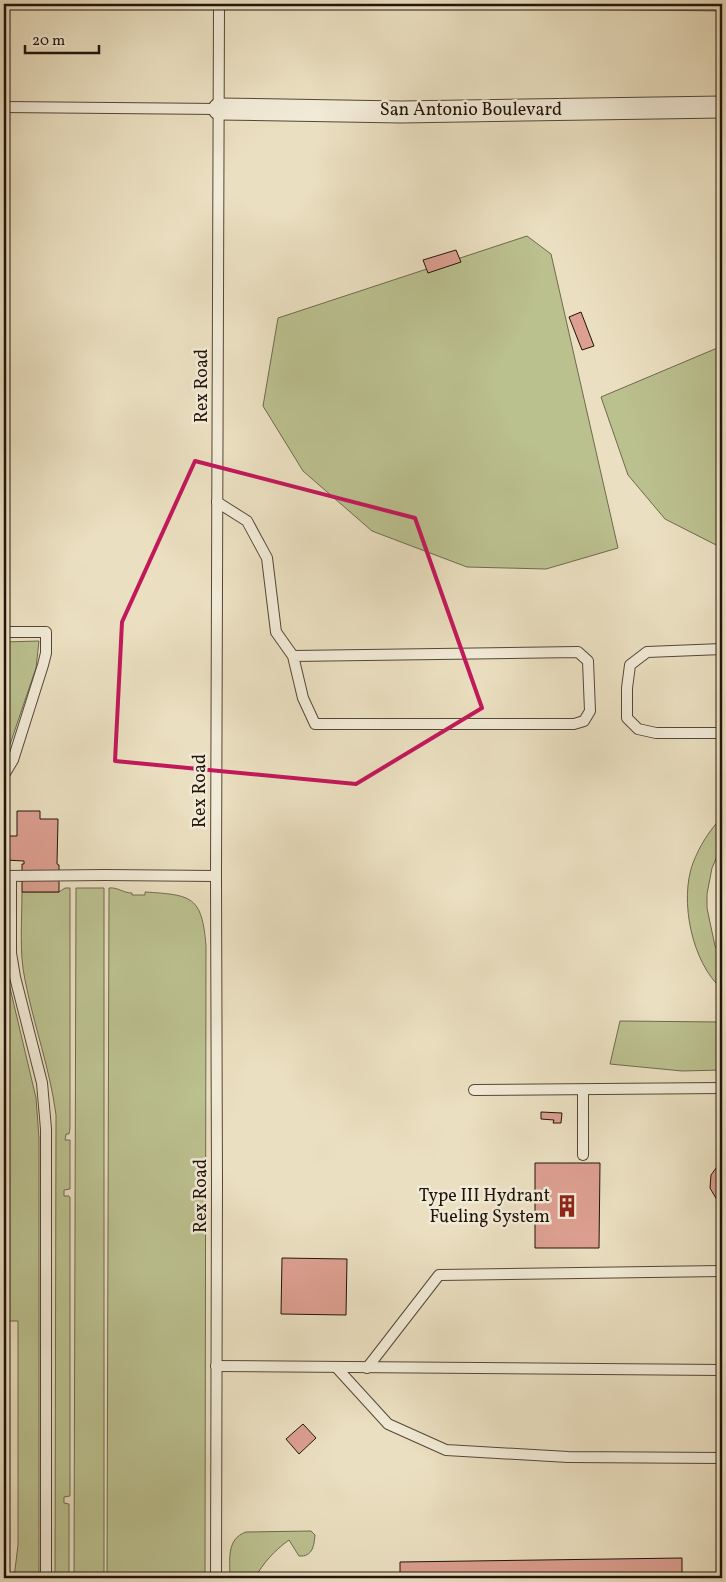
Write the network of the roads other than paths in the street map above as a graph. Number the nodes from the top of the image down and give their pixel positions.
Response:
1 (219, 4) edge
2 (4, 107) edge
3 (722, 108) edge
4 (219, 109) junction
5 (217, 502) junction
6 (4, 632) edge
7 (722, 649) edge
8 (293, 656) junction
9 (722, 733) edge
10 (4, 775) edge
11 (7, 876) edge
12 (216, 876) junction
13 (722, 1088) edge
14 (474, 1090) dead end
15 (583, 1090) junction
16 (583, 1155) dead end
17 (722, 1271) edge
18 (216, 1366) junction
19 (336, 1367) junction
20 (367, 1368) junction
21 (722, 1370) edge
22 (722, 1458) edge
23 (46, 1578) edge
24 (216, 1578) edge

1 - 4 lane, Rex Road
2 - 4 lane
3 - 4 street, San Antonio Boulevard
4 - 5 lane, Rex Road
5 - 8 lane
5 - 12 lane, Rex Road
6 - 10 lane
7 - 9 lane
8 - 8 lane
11 - 12 lane
11 - 23 lane
12 - 18 lane, Rex Road
13 - 15 lane
14 - 15 lane
15 - 16 lane
17 - 20 lane
18 - 19 lane
18 - 24 lane, Rex Road
19 - 20 lane
19 - 22 lane
20 - 21 lane

